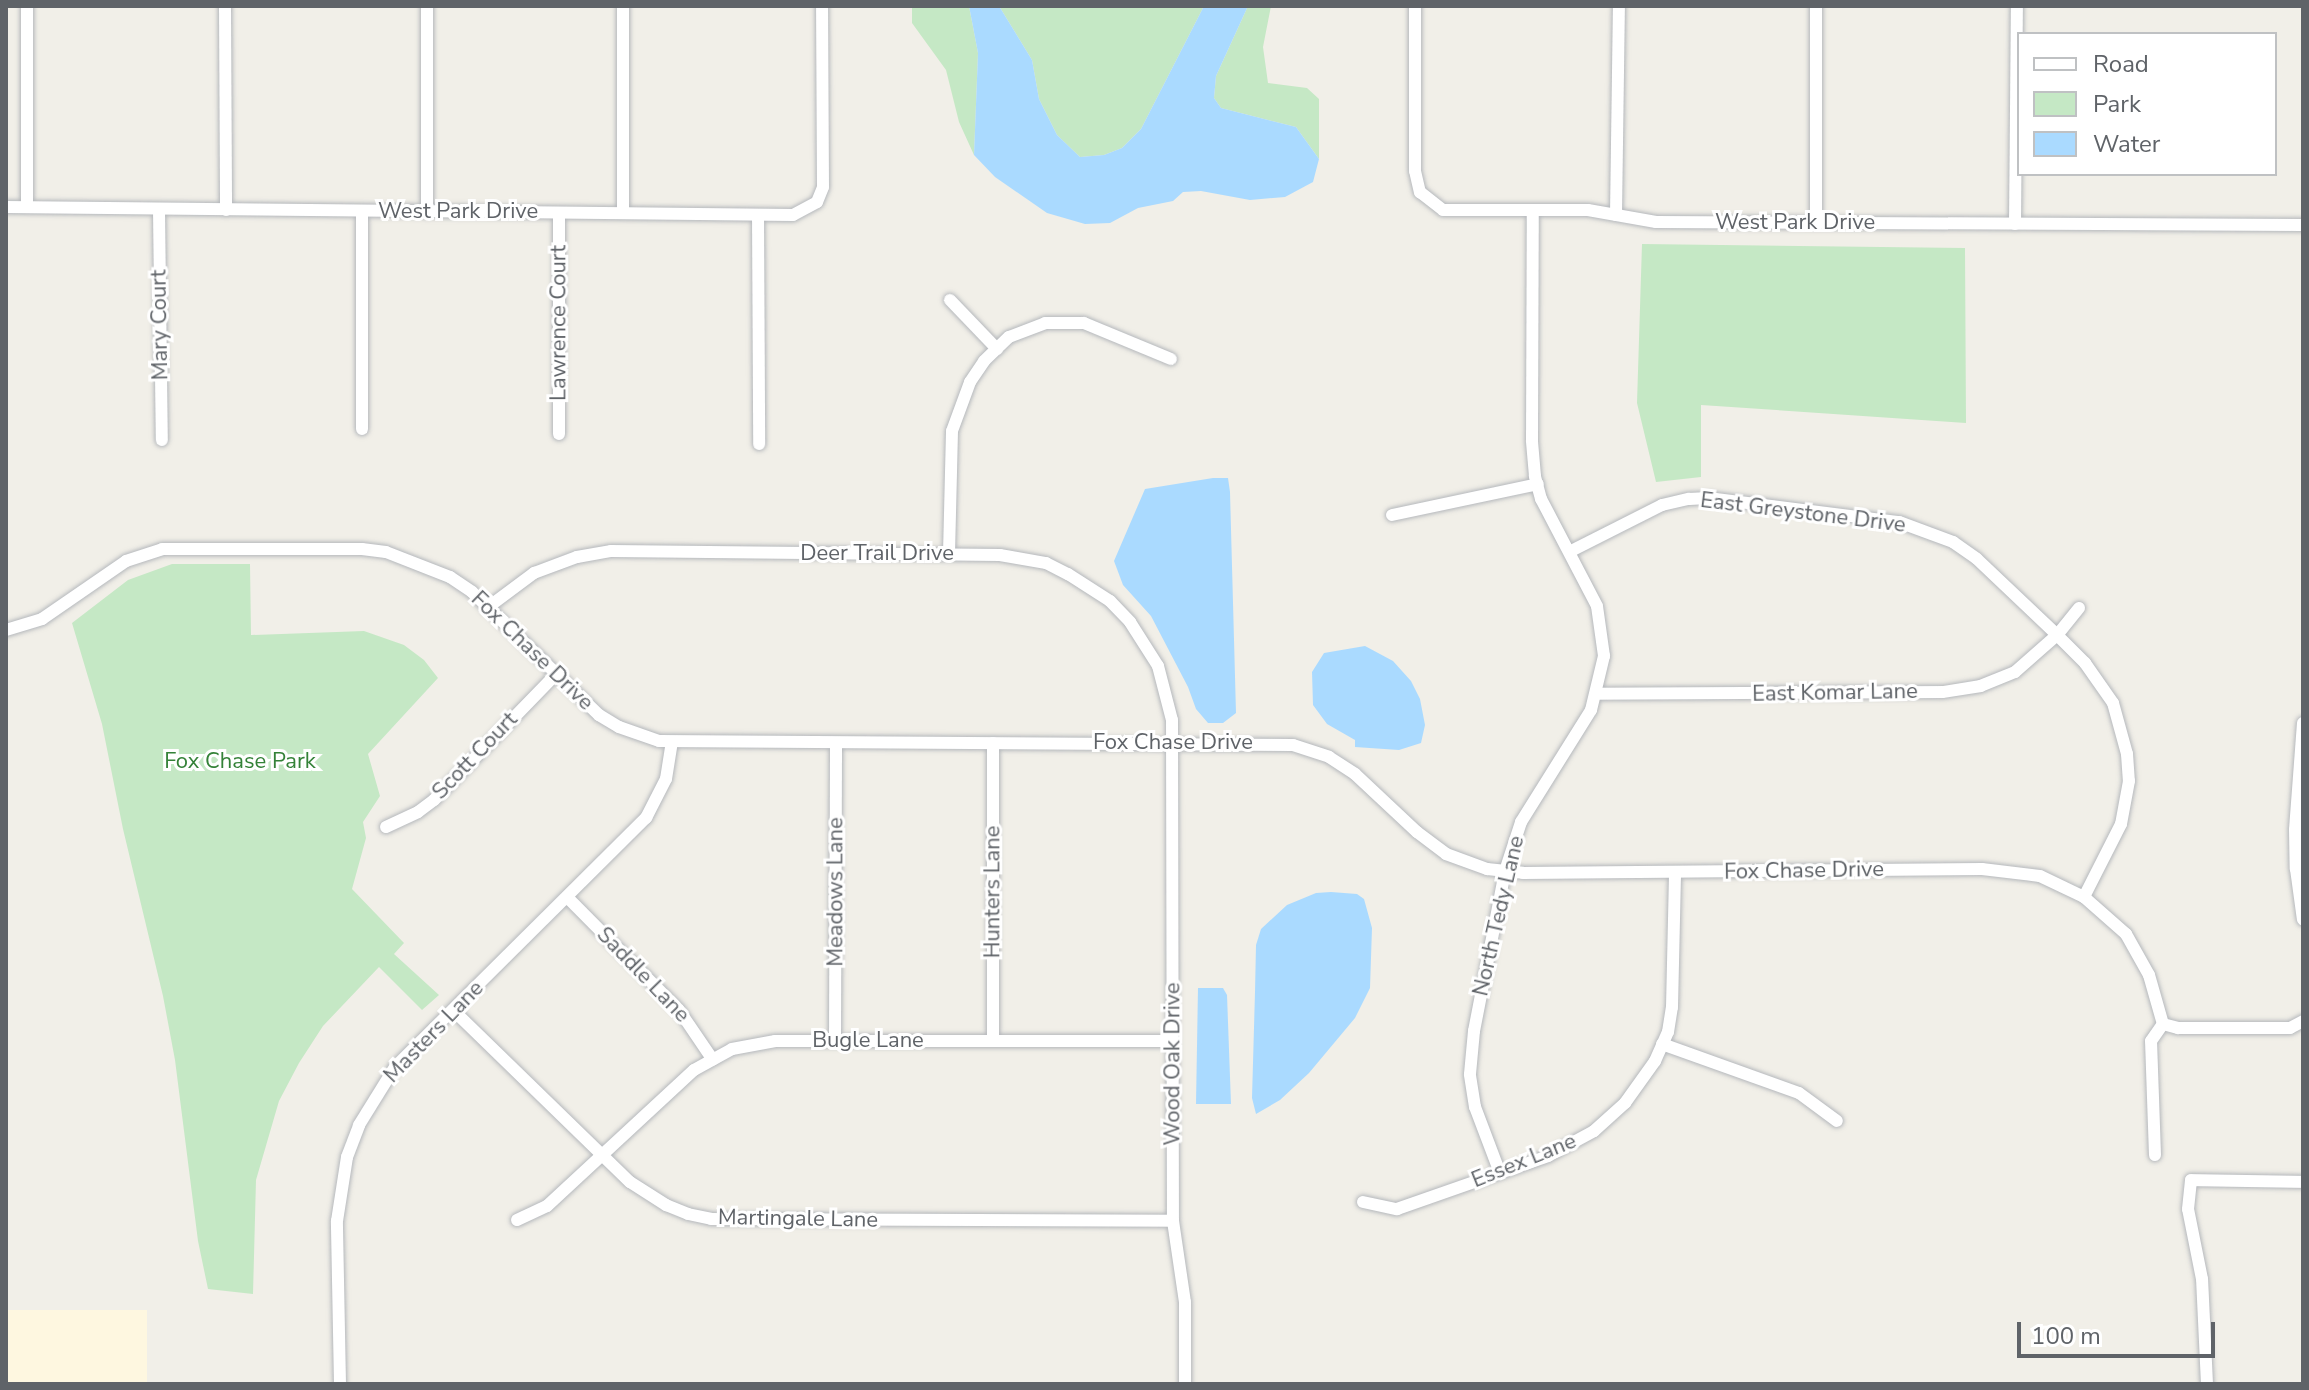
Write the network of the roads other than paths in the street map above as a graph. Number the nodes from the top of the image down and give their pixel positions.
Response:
1 (27, 6) edge
2 (225, 6) edge
3 (427, 6) edge
4 (623, 6) edge
5 (822, 6) edge
6 (1415, 6) edge
7 (1619, 6) edge
8 (1816, 6) edge
9 (2017, 6) edge
10 (6, 207) edge
11 (27, 207) junction
12 (159, 210) junction
13 (226, 210) junction
14 (1533, 210) junction
15 (362, 211) junction
16 (427, 212) junction
17 (559, 213) junction
18 (623, 213) junction
19 (758, 215) junction
20 (1616, 215) junction
21 (1816, 223) junction
22 (2015, 224) junction
23 (2303, 225) edge
24 (950, 300) dead end
25 (997, 349) junction
26 (1171, 359) dead end
27 (362, 429) dead end
28 (559, 434) dead end
29 (162, 440) dead end
30 (759, 444) dead end
31 (1538, 484) junction
32 (1392, 515) dead end
33 (1571, 551) junction
34 (949, 554) junction
35 (487, 608) junction
36 (2079, 608) dead end
37 (6, 630) edge
38 (2057, 635) junction
39 (556, 674) junction
40 (1597, 694) junction
41 (2303, 723) edge
42 (672, 742) junction
43 (836, 743) junction
44 (993, 743) junction
45 (1172, 743) junction
46 (386, 827) dead end
47 (1505, 871) junction
48 (1675, 872) junction
49 (567, 897) junction
50 (2084, 897) junction
51 (2303, 920) edge
52 (453, 1010) junction
53 (2303, 1021) edge
54 (2163, 1024) junction
55 (993, 1040) junction
56 (835, 1041) junction
57 (1173, 1041) junction
58 (1662, 1044) junction
59 (713, 1060) junction
60 (1837, 1121) dead end
61 (603, 1155) junction
62 (2155, 1155) dead end
63 (1500, 1173) junction
64 (2303, 1182) edge
65 (1363, 1202) dead end
66 (517, 1220) dead end
67 (1173, 1221) junction
68 (340, 1384) edge
69 (1185, 1384) edge
70 (2207, 1384) edge

1 - 11 street
2 - 13 street
3 - 16 street
4 - 18 street
5 - 19 street, West Park Drive
6 - 14 street, West Park Drive
7 - 20 street
8 - 21 street
9 - 22 street
10 - 11 street, West Park Drive
11 - 12 street, West Park Drive
12 - 13 street, West Park Drive
12 - 29 street, Mary Court
13 - 15 street, West Park Drive
14 - 20 street, West Park Drive
14 - 31 street, North Tedy Lane
15 - 16 street, West Park Drive
15 - 27 street
16 - 17 street, West Park Drive
17 - 18 street, West Park Drive
17 - 28 street, Lawrence Court
18 - 19 street, West Park Drive
19 - 30 street
20 - 21 street, West Park Drive
21 - 22 street, West Park Drive
22 - 23 street, West Park Drive
24 - 25 street
25 - 26 street
25 - 34 street
31 - 32 street
31 - 33 street, North Tedy Lane
33 - 38 street, East Greystone Drive
33 - 40 street, North Tedy Lane
34 - 35 street, Deer Trail Drive
34 - 45 street, Deer Trail Drive
35 - 37 street, Fox Chase Drive
35 - 39 street, Fox Chase Drive
36 - 38 street, East Komar Lane
38 - 40 street, East Komar Lane
38 - 50 street, East Greystone Drive
39 - 42 street, Fox Chase Drive
39 - 46 street, Scott Court
40 - 47 street, North Tedy Lane
41 - 51 street
42 - 43 street, Fox Chase Drive
42 - 49 street, Masters Lane
43 - 44 street, Fox Chase Drive
43 - 56 street, Meadows Lane
44 - 45 street, Fox Chase Drive
44 - 55 street, Hunters Lane
45 - 47 street, Fox Chase Drive
45 - 57 street, Wood Oak Drive
47 - 48 street, Fox Chase Drive
47 - 63 street, North Tedy Lane
48 - 50 street, Fox Chase Drive
48 - 58 street, Essex Lane
49 - 52 street, Masters Lane
49 - 59 street, Saddle Lane
50 - 54 street, Fox Chase Drive
52 - 61 street, Martingale Lane
52 - 68 street, Masters Lane
53 - 54 street
54 - 62 street
55 - 56 street, Bugle Lane
55 - 57 street, Bugle Lane
56 - 59 street, Bugle Lane
57 - 67 street, Wood Oak Drive
58 - 60 street
58 - 63 street, Essex Lane
59 - 61 street, Bugle Lane
61 - 66 street, Bugle Lane
61 - 67 street, Martingale Lane
63 - 65 street, Essex Lane
64 - 70 street
67 - 69 street, Wood Oak Drive

